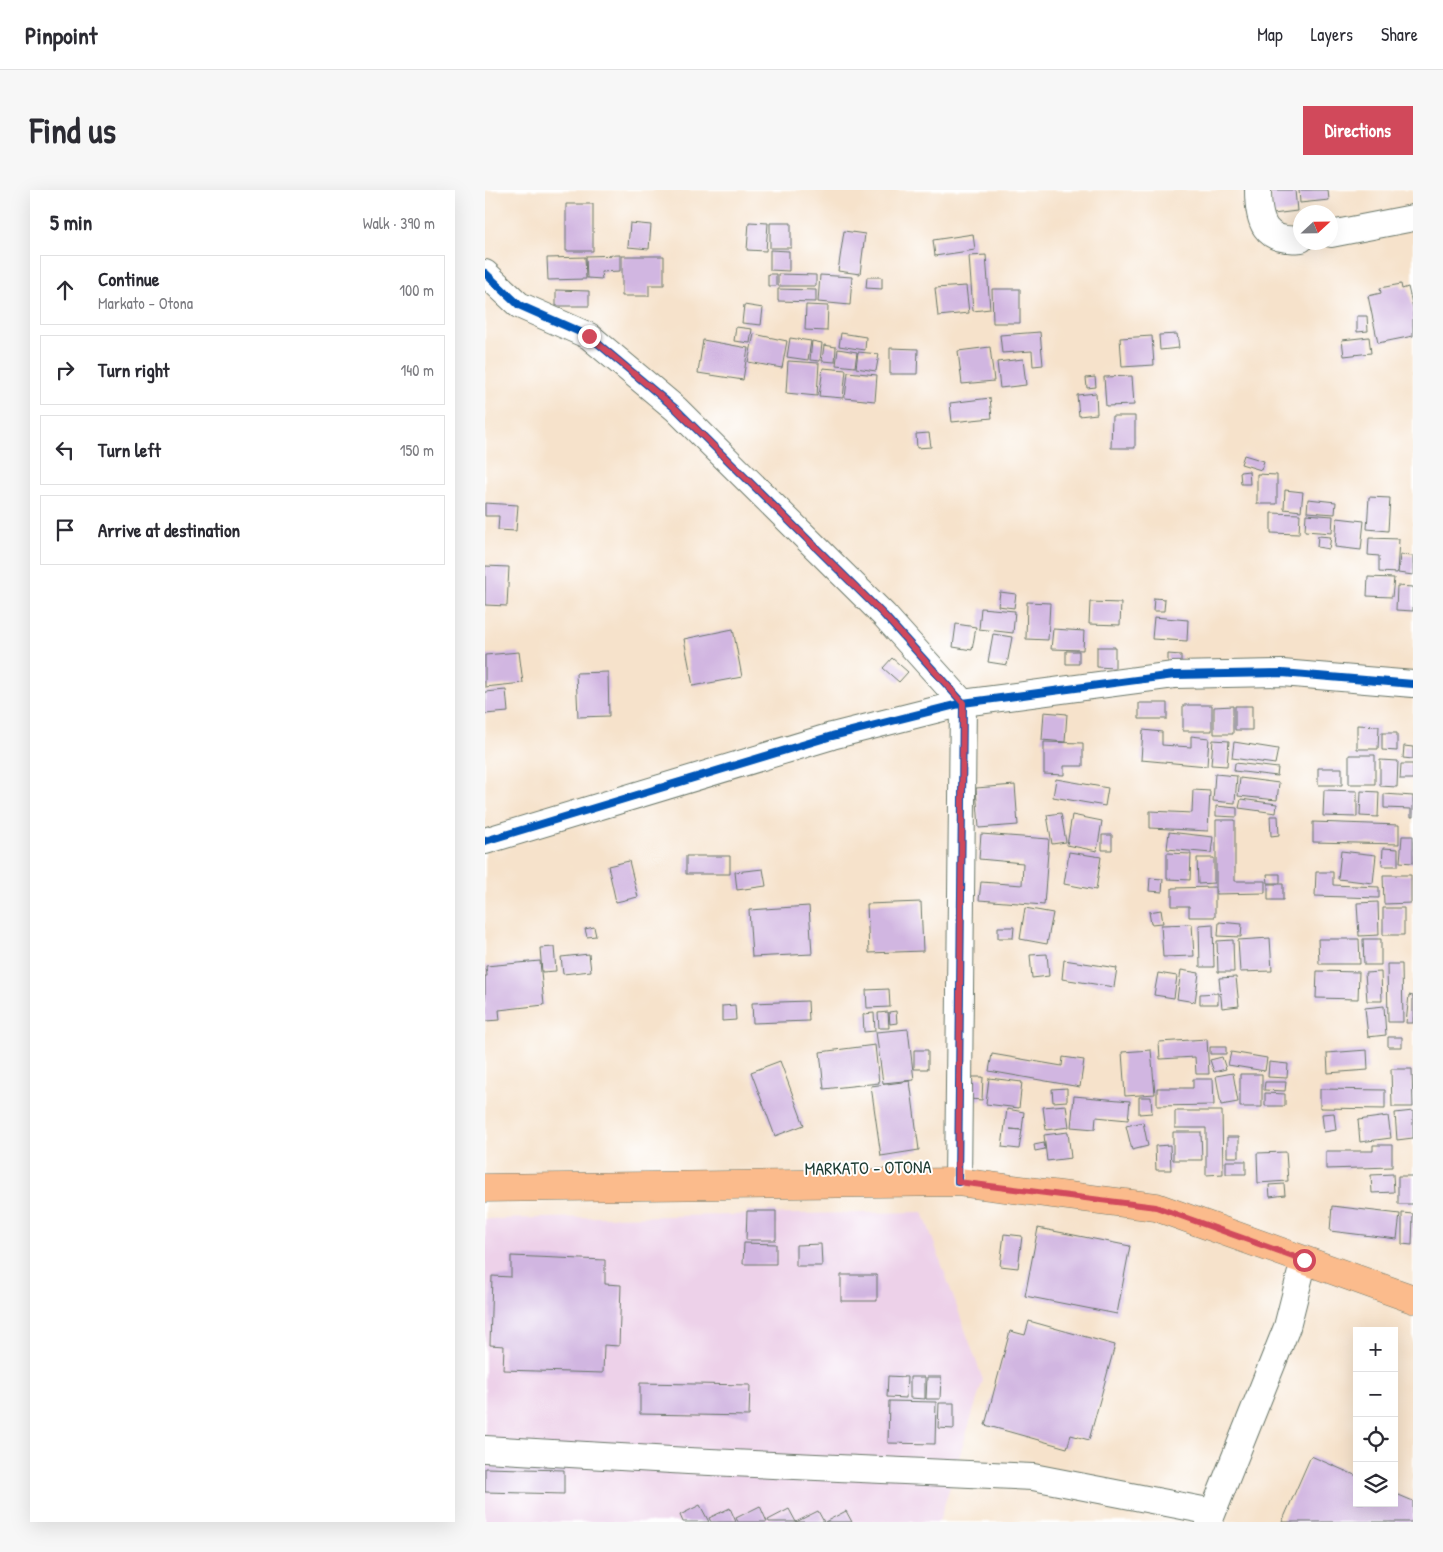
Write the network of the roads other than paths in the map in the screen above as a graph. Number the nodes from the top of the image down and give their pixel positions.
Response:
1 (1257, 190) edge
2 (1413, 218) edge
3 (1338, 233) edge
4 (1293, 240) edge
5 (485, 274) edge
6 (1413, 684) edge
7 (963, 703) junction
8 (485, 841) edge
9 (958, 1182) junction
10 (485, 1188) edge
11 (1304, 1260) junction
12 (1413, 1299) edge
13 (485, 1448) edge
14 (1211, 1517) edge

1 - 4 street
2 - 3 street
5 - 7 street
6 - 7 street
7 - 8 street
7 - 9 street
9 - 10 main road, MARKATO - OTONA
9 - 11 main road, MARKATO - OTONA
11 - 12 main road, MARKATO - OTONA
11 - 14 street
13 - 14 street

